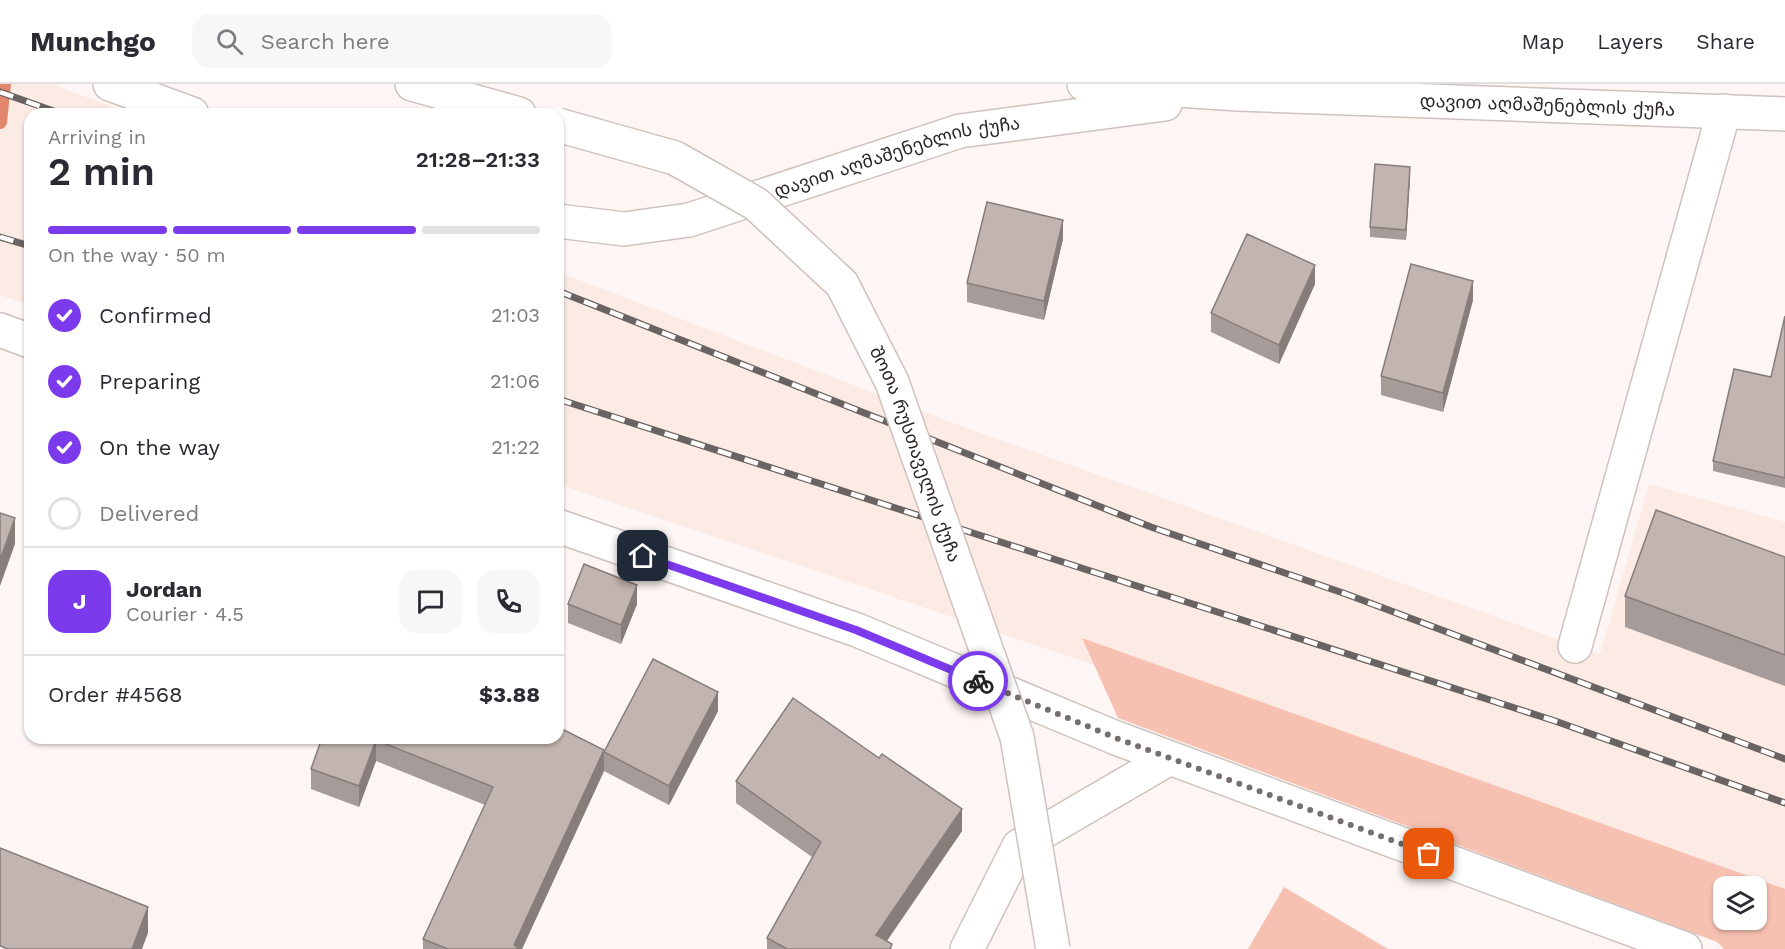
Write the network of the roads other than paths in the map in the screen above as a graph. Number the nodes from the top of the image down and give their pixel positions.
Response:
1 (110, 84) edge
2 (412, 84) edge
3 (1084, 84) edge
4 (1238, 94) junction
5 (176, 108) edge
6 (498, 108) edge
7 (1724, 111) junction
8 (1785, 114) edge
9 (564, 127) edge
10 (564, 222) edge
11 (0, 330) edge
12 (24, 339) edge
13 (564, 528) edge
14 (1575, 646) dead end
15 (1170, 758) junction
16 (967, 949) edge
17 (1053, 949) edge
18 (1685, 949) edge

1 - 5 main road
2 - 6 main road
3 - 4 main road, დავით აღმაშენებლის ქუჩა
4 - 7 main road, დავით აღმაშენებლის ქუჩა
4 - 10 main road, დავით აღმაშენებლის ქუჩა
7 - 8 main road, დავით აღმაშენებლის ქუჩა
7 - 14 main road
9 - 17 main road, შოთა რუსთაველის ქუჩა, bridge
11 - 12 main road
13 - 15 main road
15 - 16 main road
15 - 18 main road

